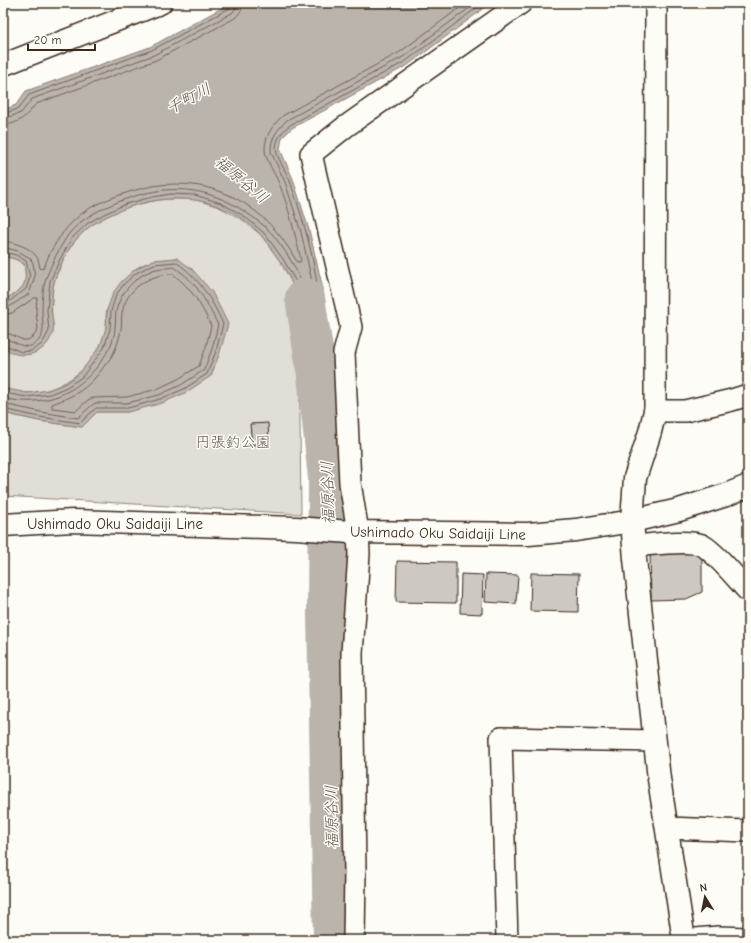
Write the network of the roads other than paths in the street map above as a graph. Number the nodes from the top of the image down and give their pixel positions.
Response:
1 (162, 3) edge
2 (521, 3) edge
3 (656, 3) edge
4 (3, 65) edge
5 (748, 395) edge
6 (655, 411) junction
7 (748, 486) edge
8 (632, 521) junction
9 (3, 525) edge
10 (354, 532) junction
11 (634, 546) junction
12 (748, 590) edge
13 (655, 741) junction
14 (667, 828) junction
15 (748, 831) edge
16 (748, 938) edge
17 (354, 940) edge
18 (507, 940) edge
19 (685, 940) edge

1 - 4 street
2 - 10 street
3 - 6 street
5 - 6 street
6 - 8 main road
7 - 8 main road, Ushimado Oku Saidaiji Line
8 - 10 main road, Ushimado Oku Saidaiji Line
8 - 11 main road
9 - 10 main road, Ushimado Oku Saidaiji Line
10 - 17 street
11 - 12 street
11 - 13 main road
13 - 14 main road
13 - 18 street
14 - 15 street
14 - 19 main road
16 - 19 street

